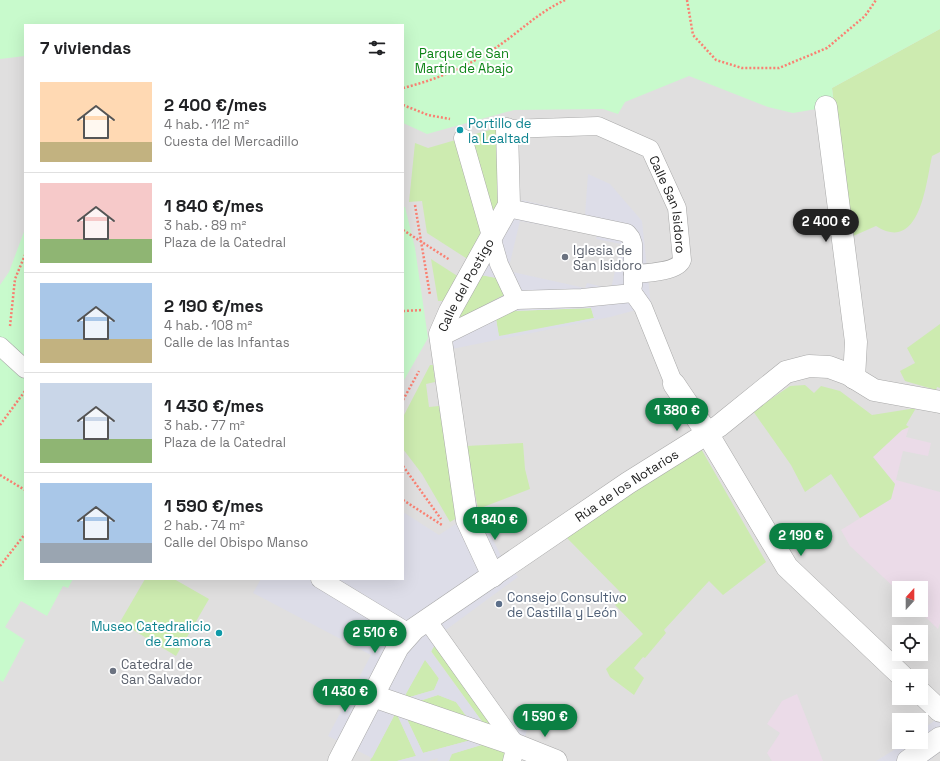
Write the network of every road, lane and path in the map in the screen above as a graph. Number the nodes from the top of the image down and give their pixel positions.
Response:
1 (565, 0) edge
2 (687, 0) edge
3 (876, 0) edge
4 (404, 88) edge
5 (404, 105) edge
6 (826, 107) dead end
7 (455, 121) dead end
8 (507, 129) joint
9 (463, 138) dead end
10 (415, 205) dead end
11 (508, 208) junction
12 (404, 231) edge
13 (491, 238) junction
14 (421, 241) junction
15 (24, 257) edge
16 (471, 274) junction
17 (633, 274) junction
18 (633, 293) junction
19 (516, 300) junction
20 (431, 302) dead end
21 (440, 338) junction
22 (2, 348) edge
23 (24, 368) edge
24 (854, 378) junction
25 (674, 384) joint
26 (24, 391) edge
27 (940, 402) edge
28 (0, 424) edge
29 (707, 433) junction
30 (404, 467) edge
31 (0, 475) edge
32 (24, 489) edge
33 (404, 501) edge
34 (24, 535) edge
35 (0, 566) edge
36 (501, 571) junction
37 (322, 580) edge
38 (427, 620) junction
39 (409, 633) junction
40 (895, 669) edge
41 (373, 696) junction
42 (928, 700) edge
43 (940, 711) edge
44 (940, 738) edge
45 (517, 751) edge
46 (344, 753) edge
47 (556, 761) edge
48 (908, 761) edge

1 - 4 path
2 - 3 path
5 - 7 path
6 - 24 street
8 - 11 street, Calle del Postigo
8 - 17 street, Calle San Isidoro
9 - 13 street
10 - 14 path
11 - 13 street, Calle del Postigo
11 - 17 street
12 - 14 path
13 - 16 street, Calle del Postigo
13 - 19 street
14 - 16 path
14 - 20 path
15 - 22 path
16 - 21 street, Calle del Postigo
17 - 18 street
18 - 19 street
18 - 25 street
19 - 21 street
21 - 36 street, Calle del Postigo
22 - 23 street
24 - 27 street, Rúa de los Notarios
24 - 29 street, Rúa de los Notarios
25 - 29 street
26 - 28 path
29 - 36 street, Rúa de los Notarios
29 - 40 street
30 - 33 path
31 - 32 path
34 - 35 path
36 - 38 street, Rúa de los Notarios
37 - 39 street
38 - 39 street, Rúa de los Notarios
38 - 45 street
39 - 41 street, Rúa de los Notarios
41 - 45 street
41 - 46 street, Rúa de los Notarios
42 - 43 street
44 - 48 street
45 - 47 street

